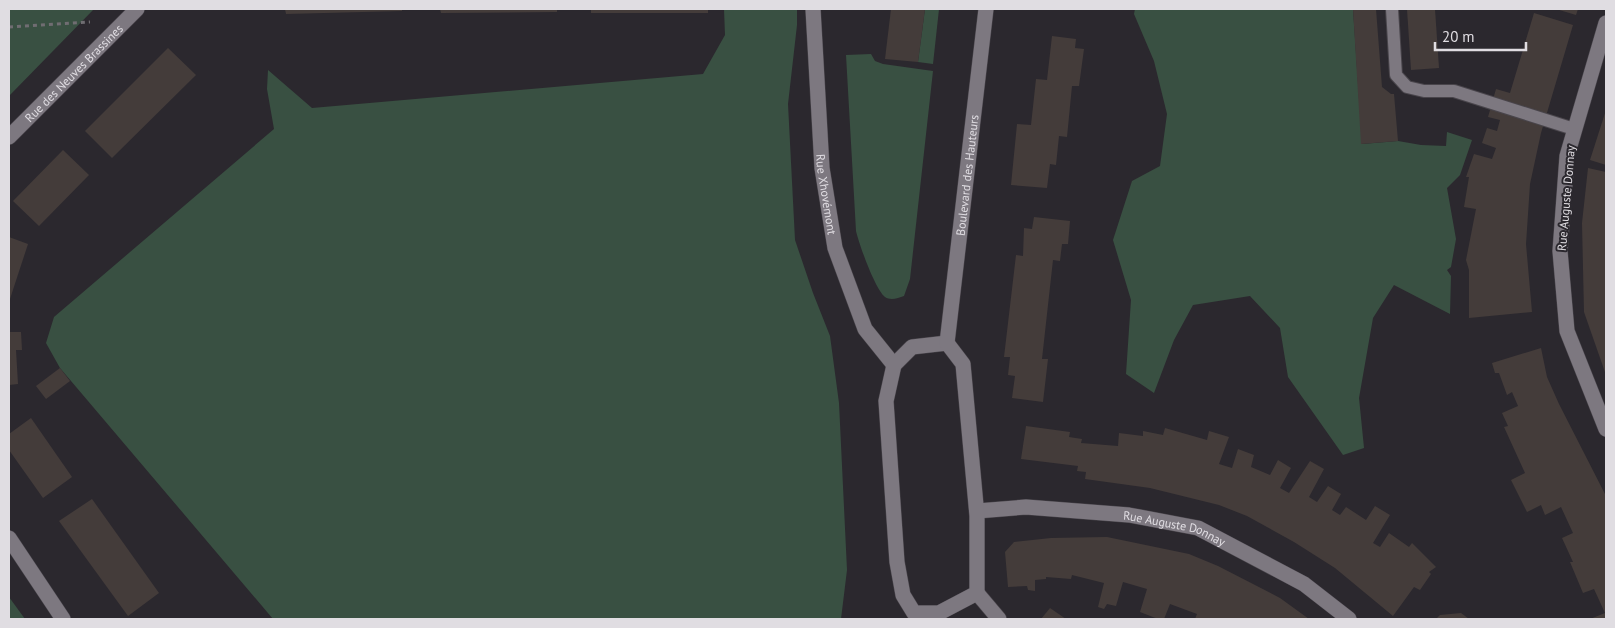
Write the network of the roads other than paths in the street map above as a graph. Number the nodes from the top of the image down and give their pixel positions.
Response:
1 (813, 9) edge
2 (986, 9) edge
3 (1392, 9) edge
4 (132, 14) edge
5 (1606, 23) edge
6 (1574, 129) junction
7 (9, 137) edge
8 (947, 343) junction
9 (894, 364) junction
10 (1606, 430) edge
11 (977, 511) junction
12 (9, 538) edge
13 (977, 593) junction
14 (913, 616) edge
15 (63, 619) edge
16 (999, 619) edge
17 (1350, 619) edge

1 - 9 street, Rue Xhovémont
2 - 8 street, Boulevard des Hauteurs
3 - 6 lane
4 - 7 street, Rue des Neuves Brassines
5 - 6 street, Rue Auguste Donnay
6 - 10 street, Rue Auguste Donnay
8 - 9 street
8 - 11 street
9 - 14 street
11 - 13 street
11 - 17 street, Rue Auguste Donnay
12 - 15 street
13 - 14 street
13 - 16 street

